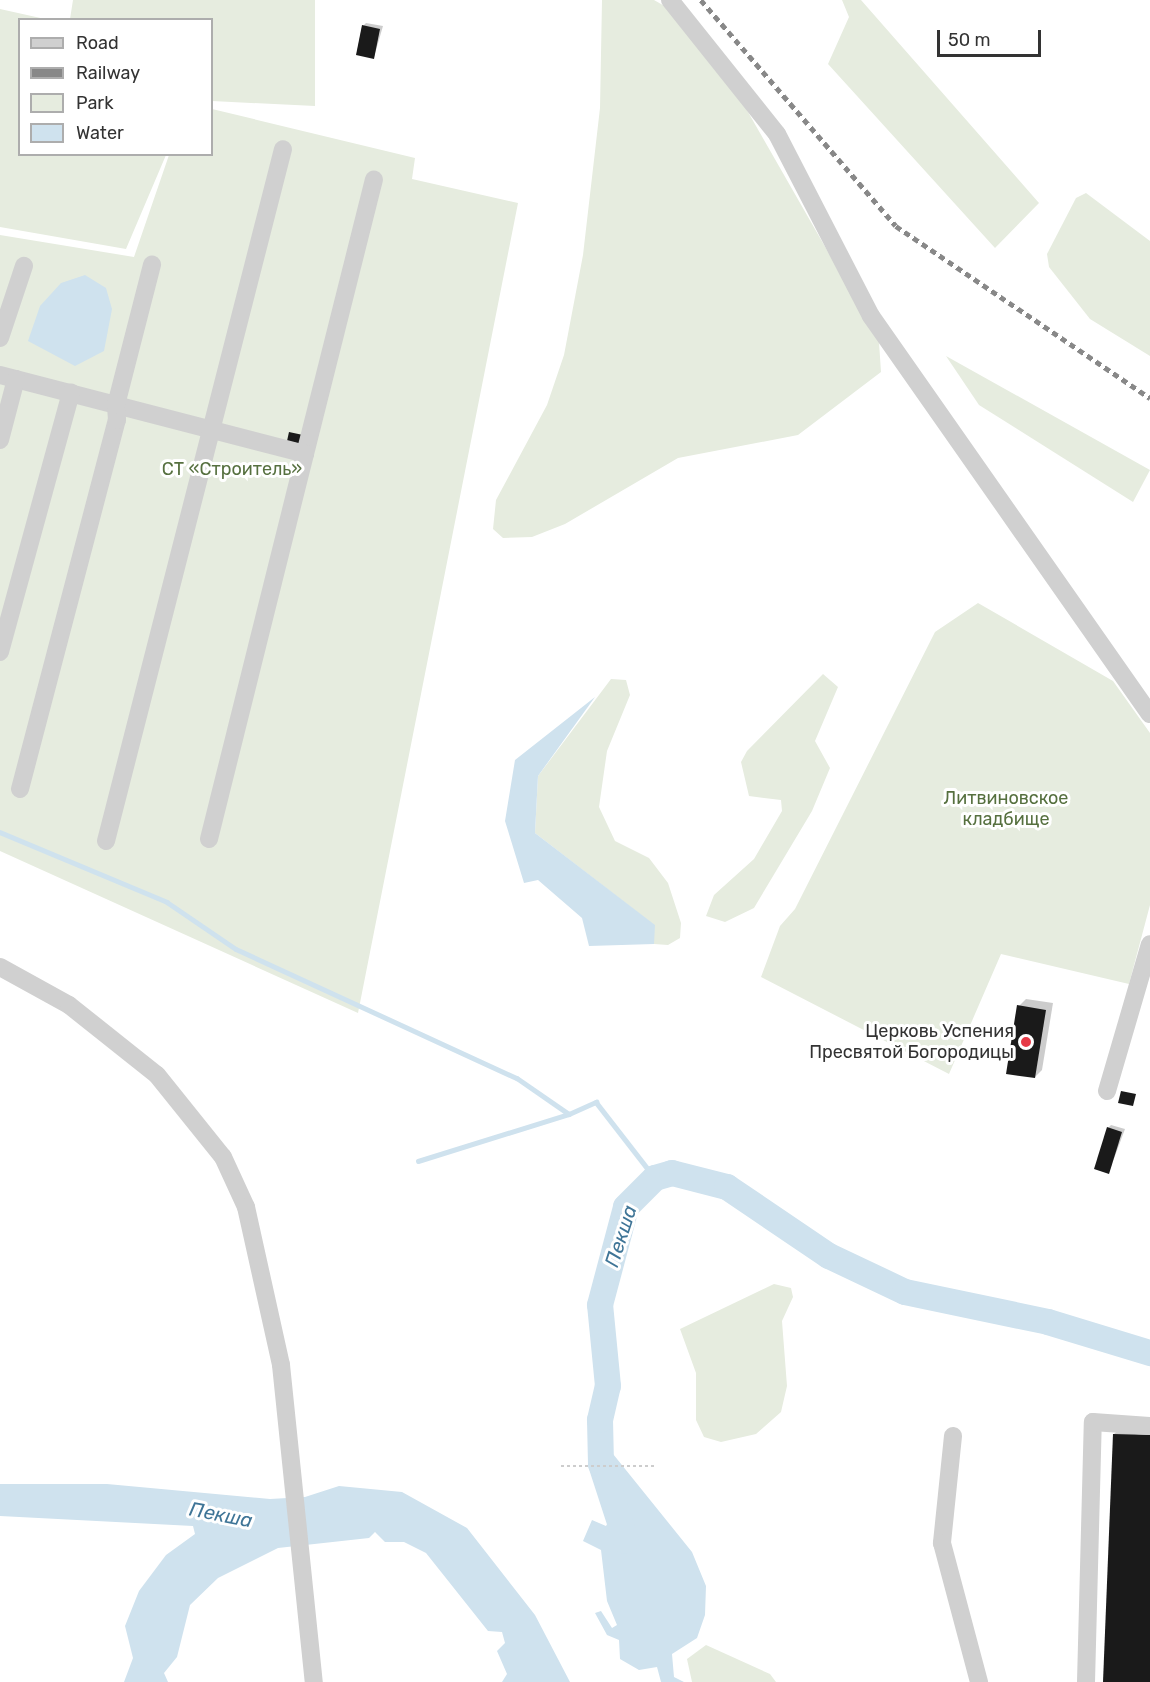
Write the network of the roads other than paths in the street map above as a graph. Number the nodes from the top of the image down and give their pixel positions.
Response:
1 (670, 0) edge
2 (283, 149) dead end
3 (374, 180) dead end
4 (152, 265) dead end
5 (24, 266) dead end
6 (0, 338) edge
7 (8, 377) edge
8 (71, 393) junction
9 (116, 405) junction
10 (214, 430) junction
11 (0, 440) edge
12 (305, 454) junction
13 (0, 652) edge
14 (1150, 714) edge
15 (20, 789) dead end
16 (209, 839) dead end
17 (106, 841) dead end
18 (1149, 949) edge
19 (0, 967) edge
20 (1107, 1091) dead end
21 (1150, 1426) edge
22 (953, 1436) dead end
23 (314, 1682) edge
24 (979, 1682) edge
25 (1086, 1682) edge

1 - 14 street
2 - 10 street
3 - 12 street
4 - 9 street
5 - 6 street
7 - 8 street
7 - 11 street
8 - 9 street
8 - 13 street
9 - 10 street
9 - 15 street
10 - 12 street
10 - 17 street
12 - 16 street
18 - 20 street
19 - 23 street
21 - 25 street
22 - 24 street

